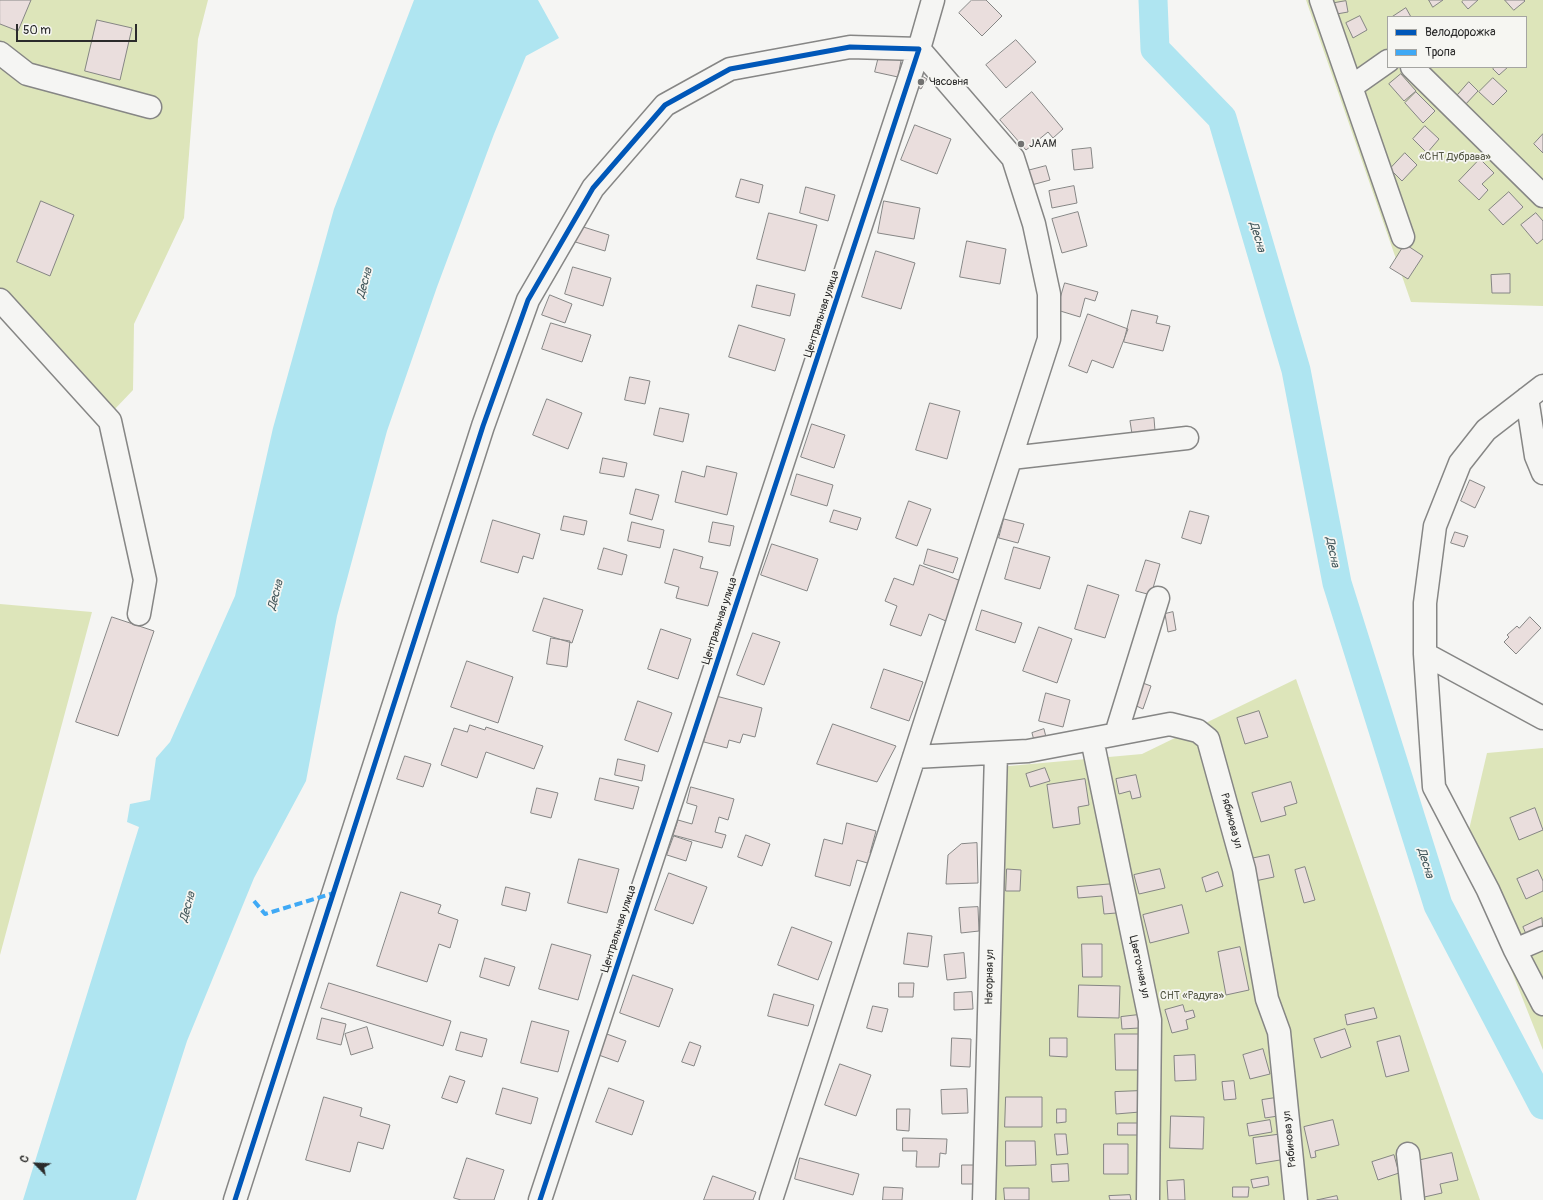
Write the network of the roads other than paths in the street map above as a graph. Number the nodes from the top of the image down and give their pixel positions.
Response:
1 (933, 0) edge
2 (1321, 0) edge
3 (919, 49) junction
4 (0, 53) edge
5 (1387, 62) edge
6 (1413, 68) edge
7 (1351, 88) junction
8 (150, 107) dead end
9 (1543, 196) edge
10 (1402, 237) dead end
11 (0, 300) edge
12 (1535, 392) edge
13 (1187, 438) dead end
14 (1011, 458) junction
15 (1543, 473) edge
16 (1158, 598) dead end
17 (139, 614) dead end
18 (1425, 654) junction
19 (1543, 718) edge
20 (1116, 734) junction
21 (1092, 739) junction
22 (996, 753) junction
23 (914, 757) junction
24 (1543, 938) edge
25 (1515, 950) junction
26 (1543, 1004) edge
27 (1408, 1154) dead end
28 (235, 1200) edge
29 (540, 1200) edge
30 (772, 1200) edge
31 (984, 1200) edge
32 (1148, 1200) edge
33 (1296, 1200) edge
34 (1413, 1200) edge

1 - 3 street, Центральная улица
2 - 7 street
3 - 14 street
3 - 28 street
3 - 29 street, Центральная улица
4 - 8 street
5 - 7 street
6 - 9 street
7 - 10 street
11 - 17 street
12 - 15 street
12 - 18 street
13 - 14 street
14 - 23 street
16 - 20 street
18 - 19 street
18 - 25 street
20 - 21 street, Рябинова ул
20 - 33 street, Рябинова ул
21 - 22 street, Рябинова ул
21 - 32 street, Цветочная ул
22 - 23 street, Рябинова ул
22 - 31 street, Нагорная ул
23 - 30 street
24 - 25 street
25 - 26 street
27 - 34 street

